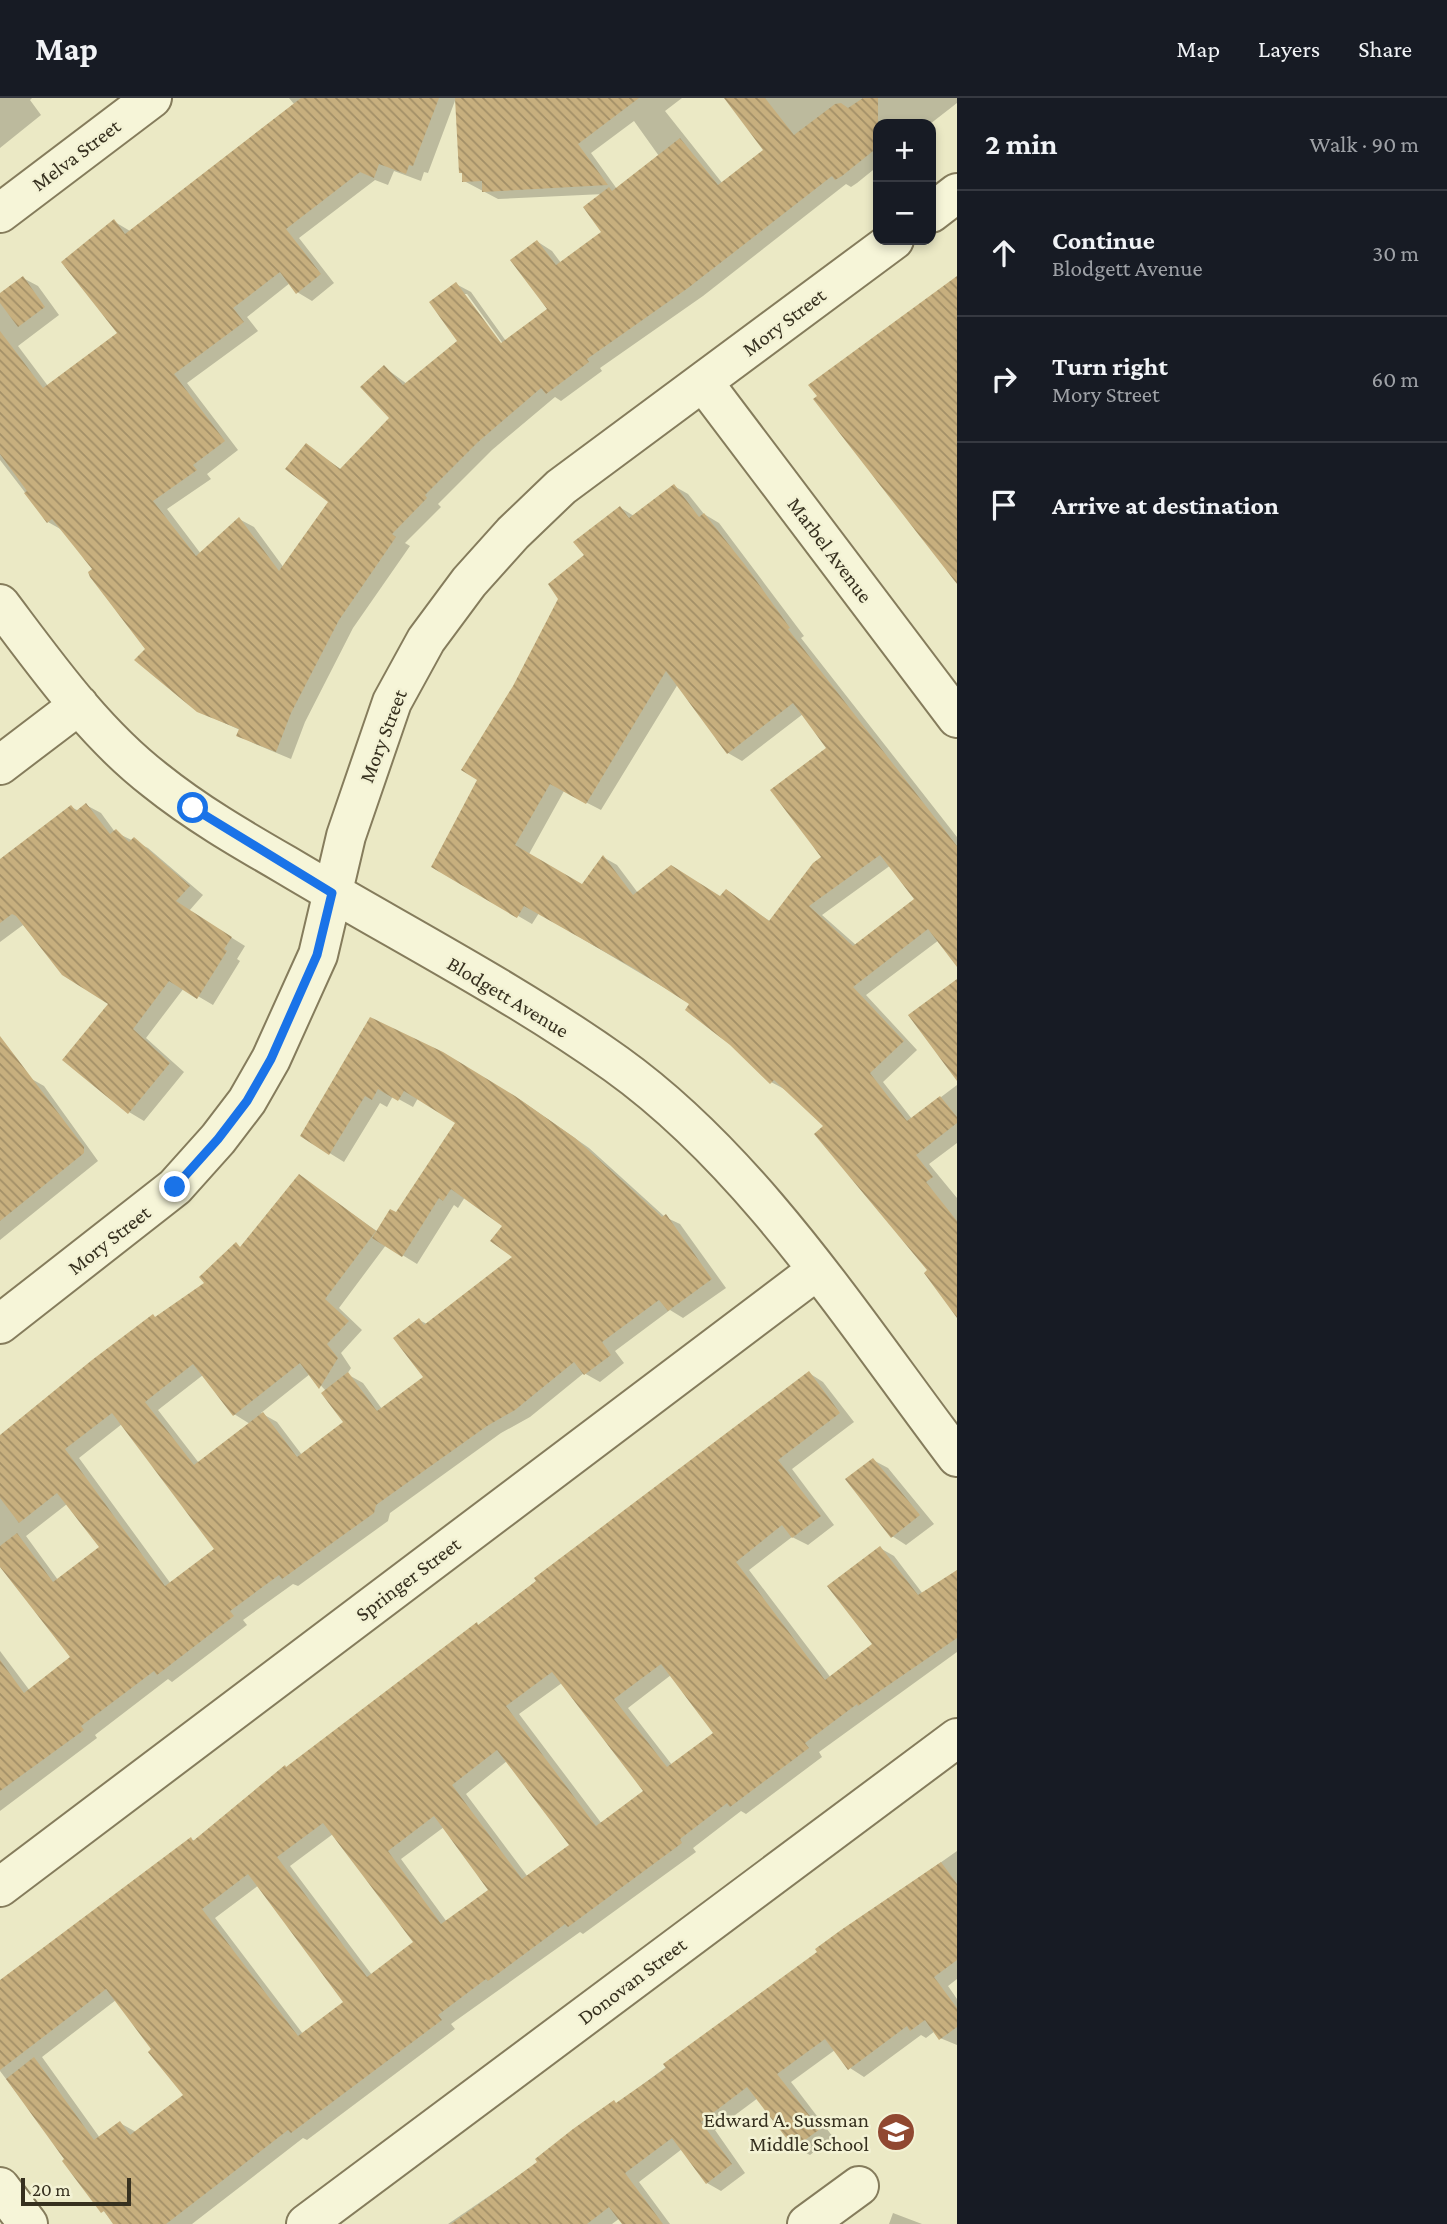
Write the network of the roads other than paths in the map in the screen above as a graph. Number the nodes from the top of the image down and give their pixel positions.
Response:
1 (152, 98) edge
2 (957, 193) edge
3 (936, 208) edge
4 (0, 213) edge
5 (887, 245) edge
6 (703, 382) junction
7 (0, 604) edge
8 (79, 705) junction
9 (957, 718) edge
10 (0, 765) edge
11 (332, 893) junction
12 (816, 1271) junction
13 (0, 1324) edge
14 (957, 1457) edge
15 (957, 1738) edge
16 (0, 1887) edge
17 (859, 2186) dead end
18 (306, 2224) edge
19 (807, 2224) edge

1 - 4 street, Melva Street
2 - 3 street
5 - 6 street, Mory Street
6 - 9 street, Marbel Avenue
6 - 11 street, Mory Street
7 - 8 street, Blodgett Avenue
8 - 10 street
8 - 11 street, Blodgett Avenue
11 - 12 street, Blodgett Avenue
11 - 13 street, Mory Street
12 - 14 street, Blodgett Avenue
12 - 16 street, Springer Street
15 - 18 street, Donovan Street
17 - 19 street

